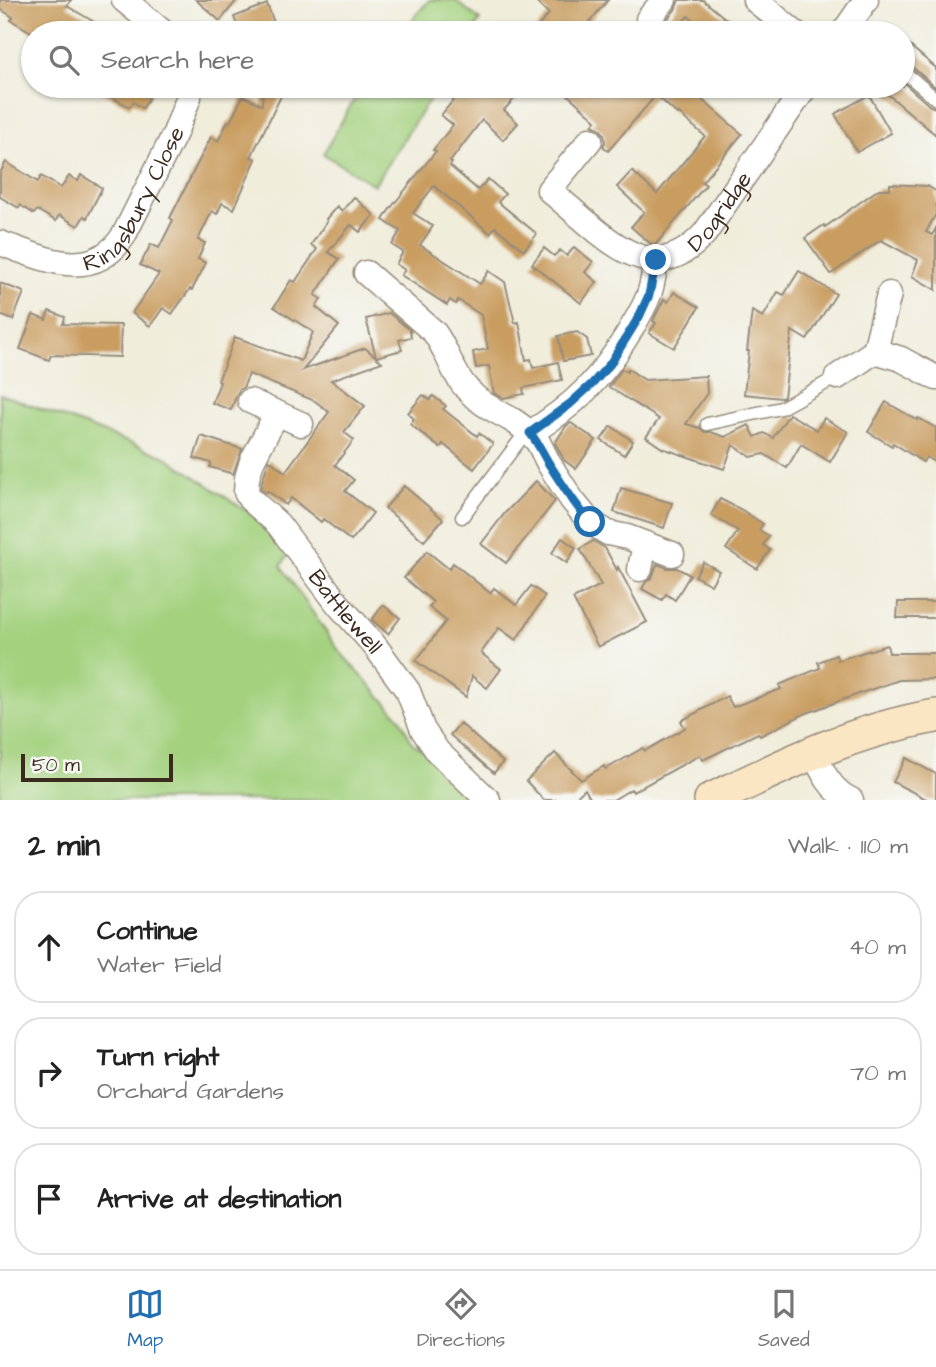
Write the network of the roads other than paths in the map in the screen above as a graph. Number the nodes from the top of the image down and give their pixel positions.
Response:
1 (124, 0) edge
2 (664, 0) edge
3 (755, 0) edge
4 (866, 0) edge
5 (648, 19) dead end
6 (149, 21) edge
7 (780, 21) edge
8 (854, 21) edge
9 (915, 81) edge
10 (189, 98) edge
11 (798, 98) edge
12 (936, 99) edge
13 (590, 139) dead end
14 (0, 243) edge
15 (656, 260) junction
16 (373, 286) dead end
17 (889, 295) dead end
18 (875, 351) junction
19 (837, 377) joint
20 (936, 379) edge
21 (250, 401) dead end
22 (277, 413) junction
23 (302, 424) dead end
24 (707, 424) dead end
25 (530, 433) junction
26 (462, 517) dead end
27 (645, 544) junction
28 (672, 554) dead end
29 (640, 569) dead end
30 (936, 716) edge
31 (813, 752) junction
32 (847, 799) edge
33 (488, 800) edge
34 (711, 800) edge

1 - 6 street
2 - 5 street
3 - 7 street
4 - 8 street
9 - 12 lane
10 - 14 street, Ringsbury Close
11 - 15 street, Dogridge
13 - 15 street, Dogridge
15 - 25 street
16 - 25 street
17 - 18 street
18 - 19 street
18 - 20 street
19 - 24 lane
21 - 22 street
22 - 23 street
22 - 33 street, Battlewell
25 - 26 lane
25 - 27 street
27 - 28 street
27 - 29 street
30 - 31 street
31 - 32 street
31 - 34 street

